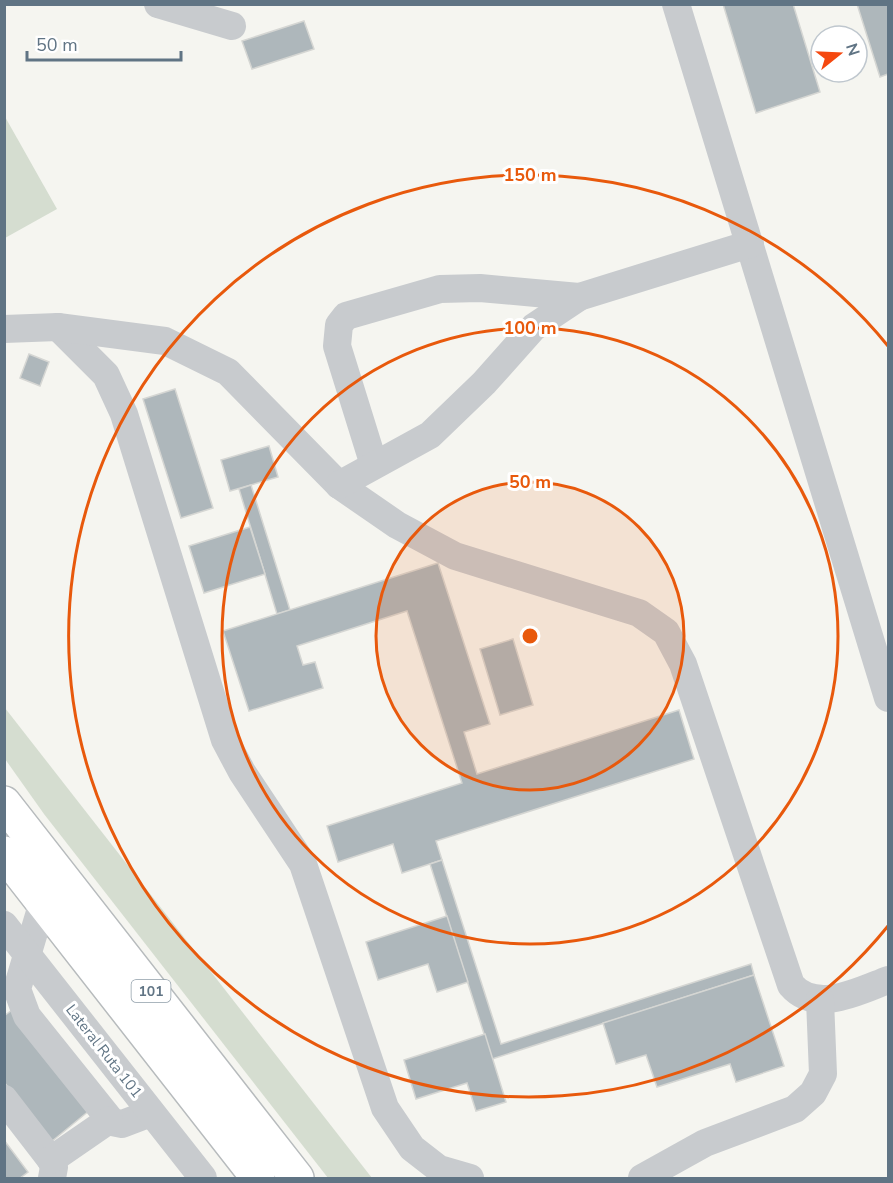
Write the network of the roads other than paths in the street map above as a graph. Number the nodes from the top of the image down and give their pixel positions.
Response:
1 (158, 4) edge
2 (676, 4) edge
3 (232, 26) dead end
4 (750, 243) junction
5 (579, 297) junction
6 (58, 327) junction
7 (4, 329) edge
8 (374, 465) junction
9 (339, 484) junction
10 (888, 698) edge
11 (4, 803) edge
12 (4, 853) edge
13 (43, 902) junction
14 (4, 925) edge
15 (28, 954) junction
16 (888, 980) edge
17 (11, 995) edge
18 (820, 1000) junction
19 (4, 1099) edge
20 (151, 1113) junction
21 (109, 1120) junction
22 (51, 1169) edge
23 (203, 1179) edge
24 (258, 1179) edge
25 (297, 1179) edge
26 (470, 1179) edge
27 (642, 1179) edge

1 - 3 street
2 - 4 street
4 - 5 street
4 - 10 street
5 - 8 street
5 - 8 street
6 - 7 street
6 - 9 street
6 - 26 street
8 - 9 street
9 - 18 street
11 - 25 highway, 101
12 - 13 highway, 101
13 - 15 street
13 - 24 highway, 101
14 - 15 street, Lateral Ruta 101
15 - 17 street
15 - 20 street, Lateral Ruta 101
16 - 18 street
17 - 21 street
18 - 27 street
19 - 22 street
20 - 21 street
20 - 23 street, Lateral Ruta 101
21 - 22 street

